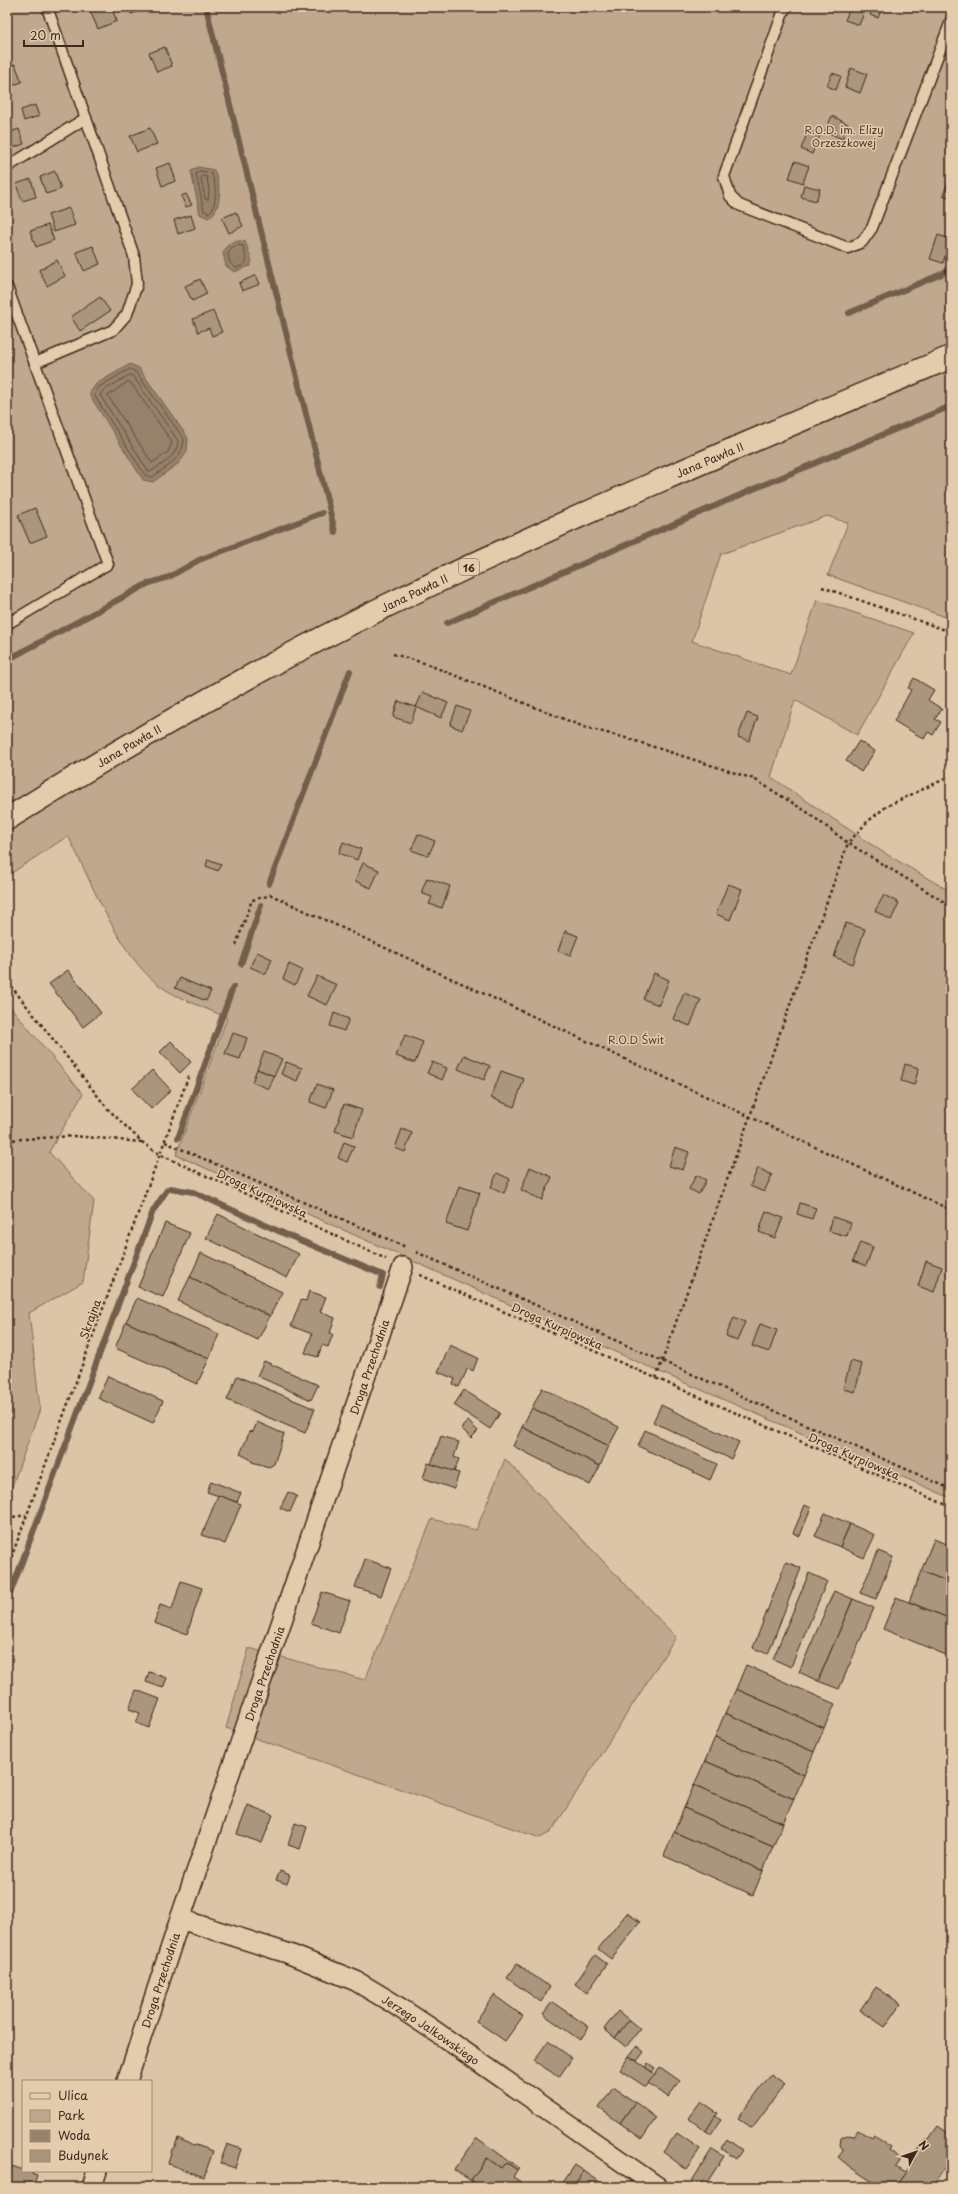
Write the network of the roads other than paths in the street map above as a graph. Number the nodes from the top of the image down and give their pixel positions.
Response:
1 (47, 7) edge
2 (785, 7) edge
3 (951, 21) edge
4 (86, 118) junction
5 (7, 167) edge
6 (7, 287) edge
7 (951, 356) edge
8 (35, 363) junction
9 (7, 624) edge
10 (7, 819) edge
11 (403, 1267) road end
12 (180, 1919) junction
13 (127, 2080) edge
14 (97, 2172) edge
15 (92, 2187) edge
16 (658, 2187) edge

1 - 4 lane
2 - 3 lane
4 - 5 lane
4 - 8 lane
6 - 8 lane
7 - 10 main road, Jana Pawła II / 16
8 - 9 lane
11 - 12 street, Droga Przechodnia
12 - 13 street, Droga Przechodnia
12 - 16 street, Jerzego Jalkowskiego
14 - 15 street

